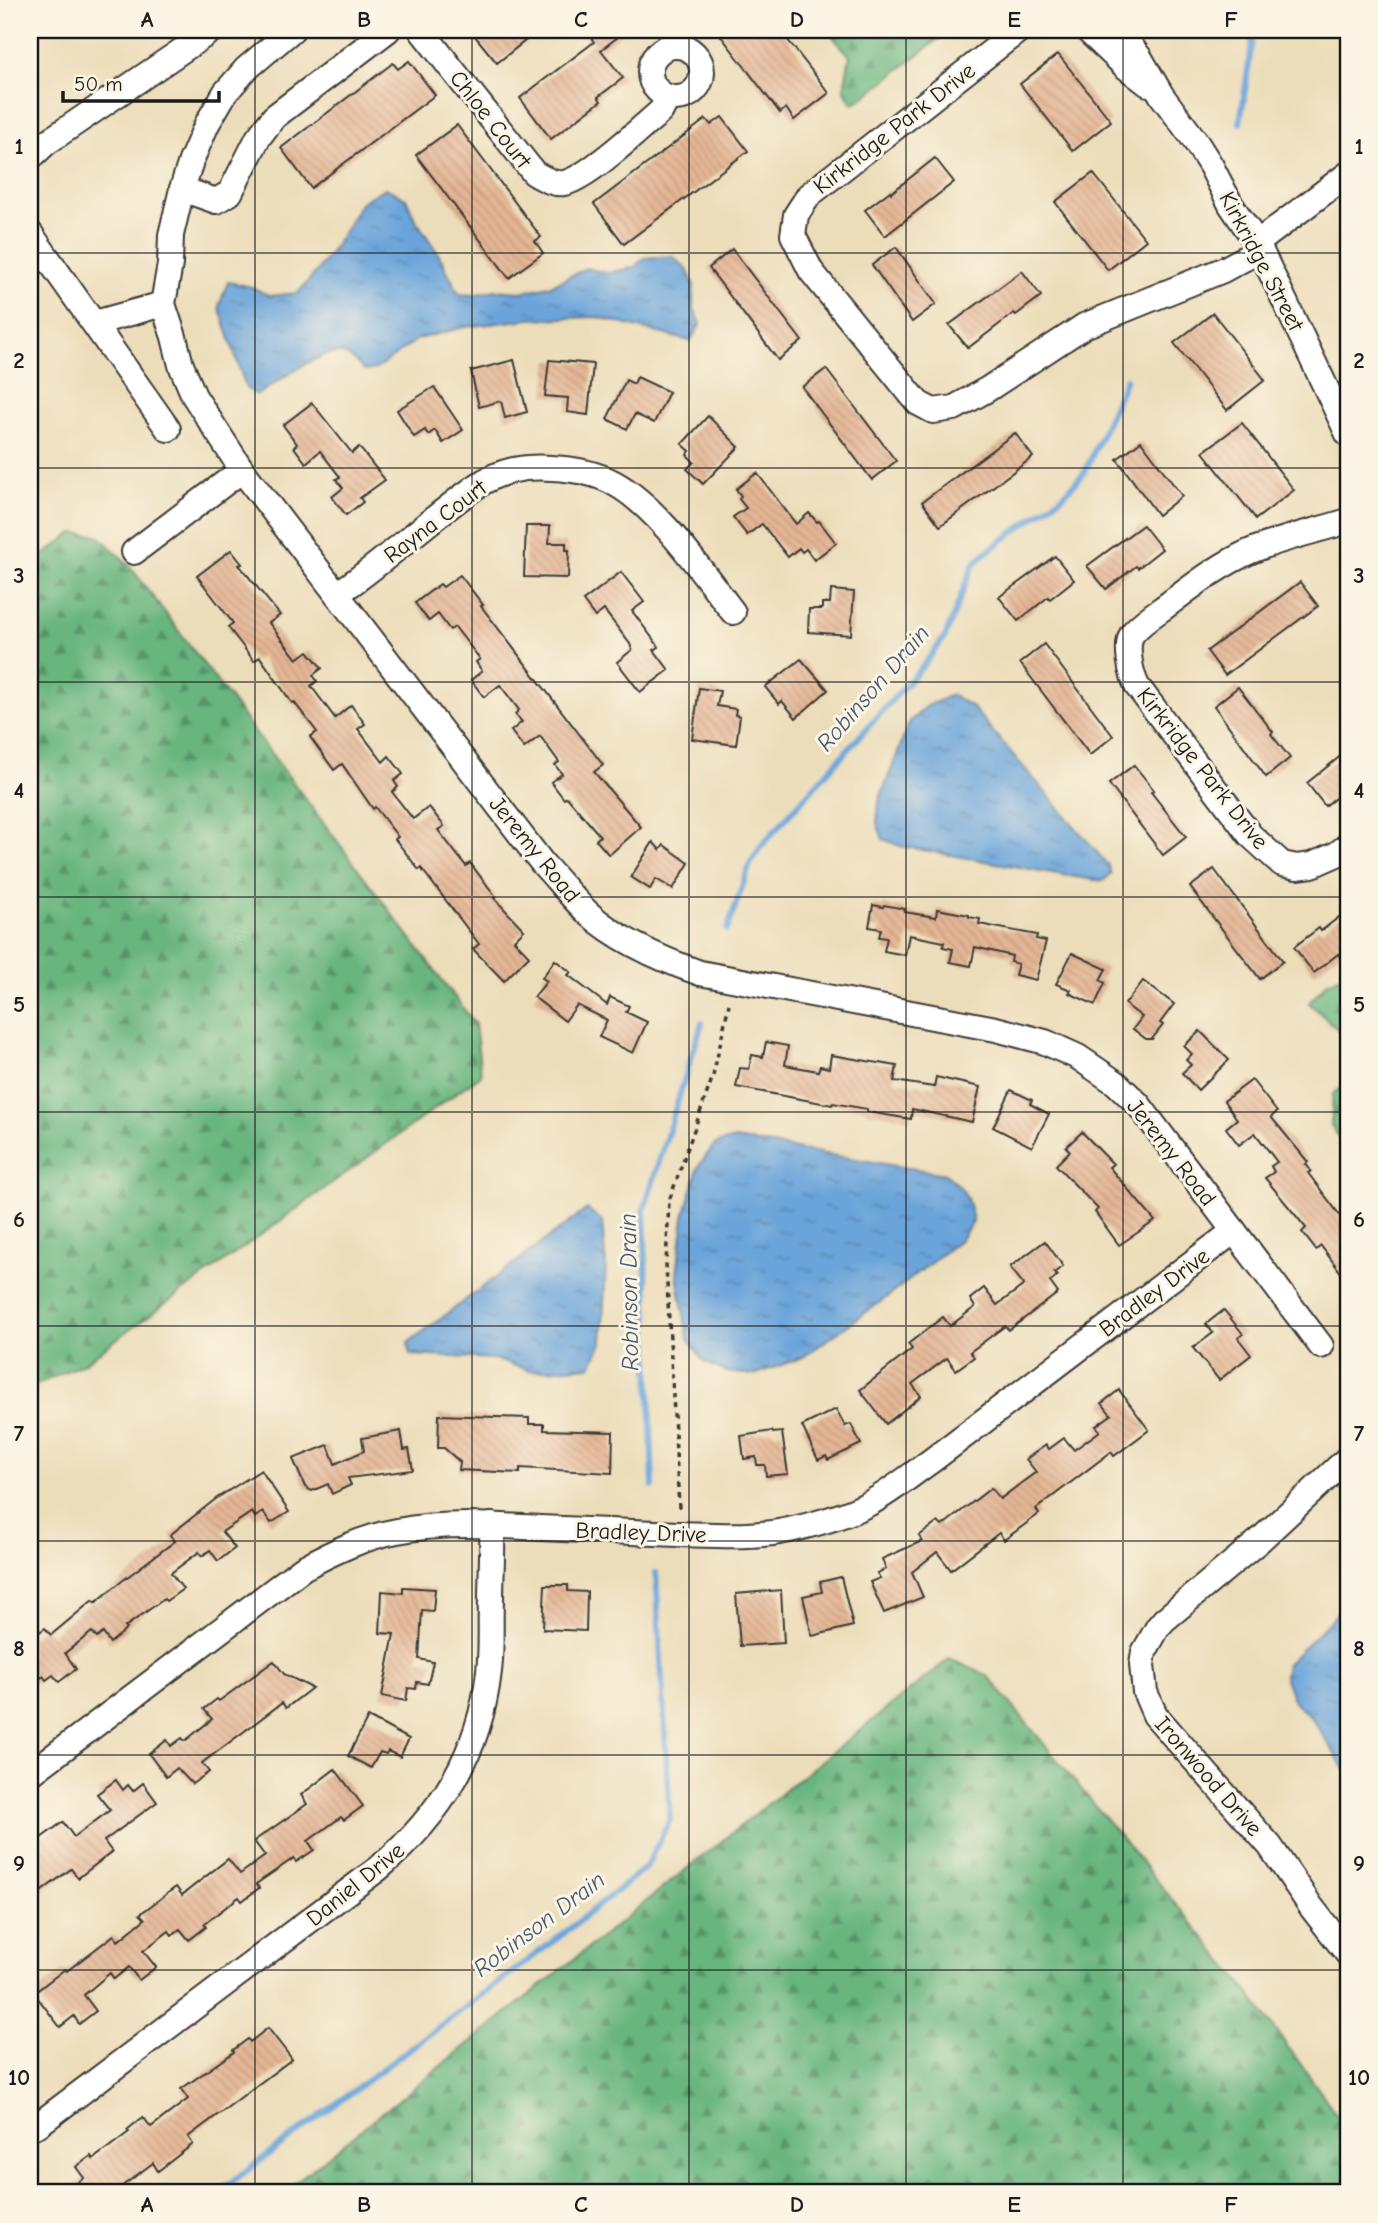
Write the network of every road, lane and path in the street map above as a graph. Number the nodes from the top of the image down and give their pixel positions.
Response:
1 (212, 30) edge
2 (292, 30) edge
3 (388, 30) edge
4 (421, 30) edge
5 (1018, 30) edge
6 (1087, 30) edge
7 (1118, 30) edge
8 (1162, 96) junction
9 (668, 97) dead end
10 (30, 158) edge
11 (1348, 174) edge
12 (182, 189) junction
13 (30, 233) edge
14 (1259, 246) junction
15 (163, 304) junction
16 (95, 323) junction
17 (169, 429) dead end
18 (1348, 434) edge
19 (242, 470) junction
20 (1348, 521) edge
21 (134, 552) dead end
22 (337, 594) junction
23 (733, 612) dead end
24 (1348, 845) edge
25 (729, 1004) dead end
26 (1234, 1231) junction
27 (1321, 1346) dead end
28 (1348, 1458) edge
29 (678, 1508) dead end
30 (492, 1525) junction
31 (30, 1774) edge
32 (1348, 1955) edge
33 (30, 2128) edge

1 - 10 street
2 - 12 street, Jeremy Road
3 - 12 street
4 - 9 street, Chloe Court
5 - 14 street, Kirkridge Park Drive
6 - 8 street, Kirkridge Street
7 - 8 street, Kirkridge Street
8 - 14 street, Kirkridge Street
11 - 14 street, Kirkridge Park Drive
12 - 15 street, Jeremy Road
13 - 16 street
14 - 18 street, Kirkridge Street
15 - 16 street
15 - 19 street, Jeremy Road
16 - 17 street
19 - 21 street
19 - 22 street, Jeremy Road
20 - 24 street, Kirkridge Park Drive
22 - 23 street, Rayna Court
22 - 26 street, Jeremy Road
25 - 29 path
26 - 27 street, Jeremy Road
26 - 30 street, Bradley Drive
28 - 32 street, Ironwood Drive
30 - 31 street, Bradley Drive
30 - 33 street, Daniel Drive

